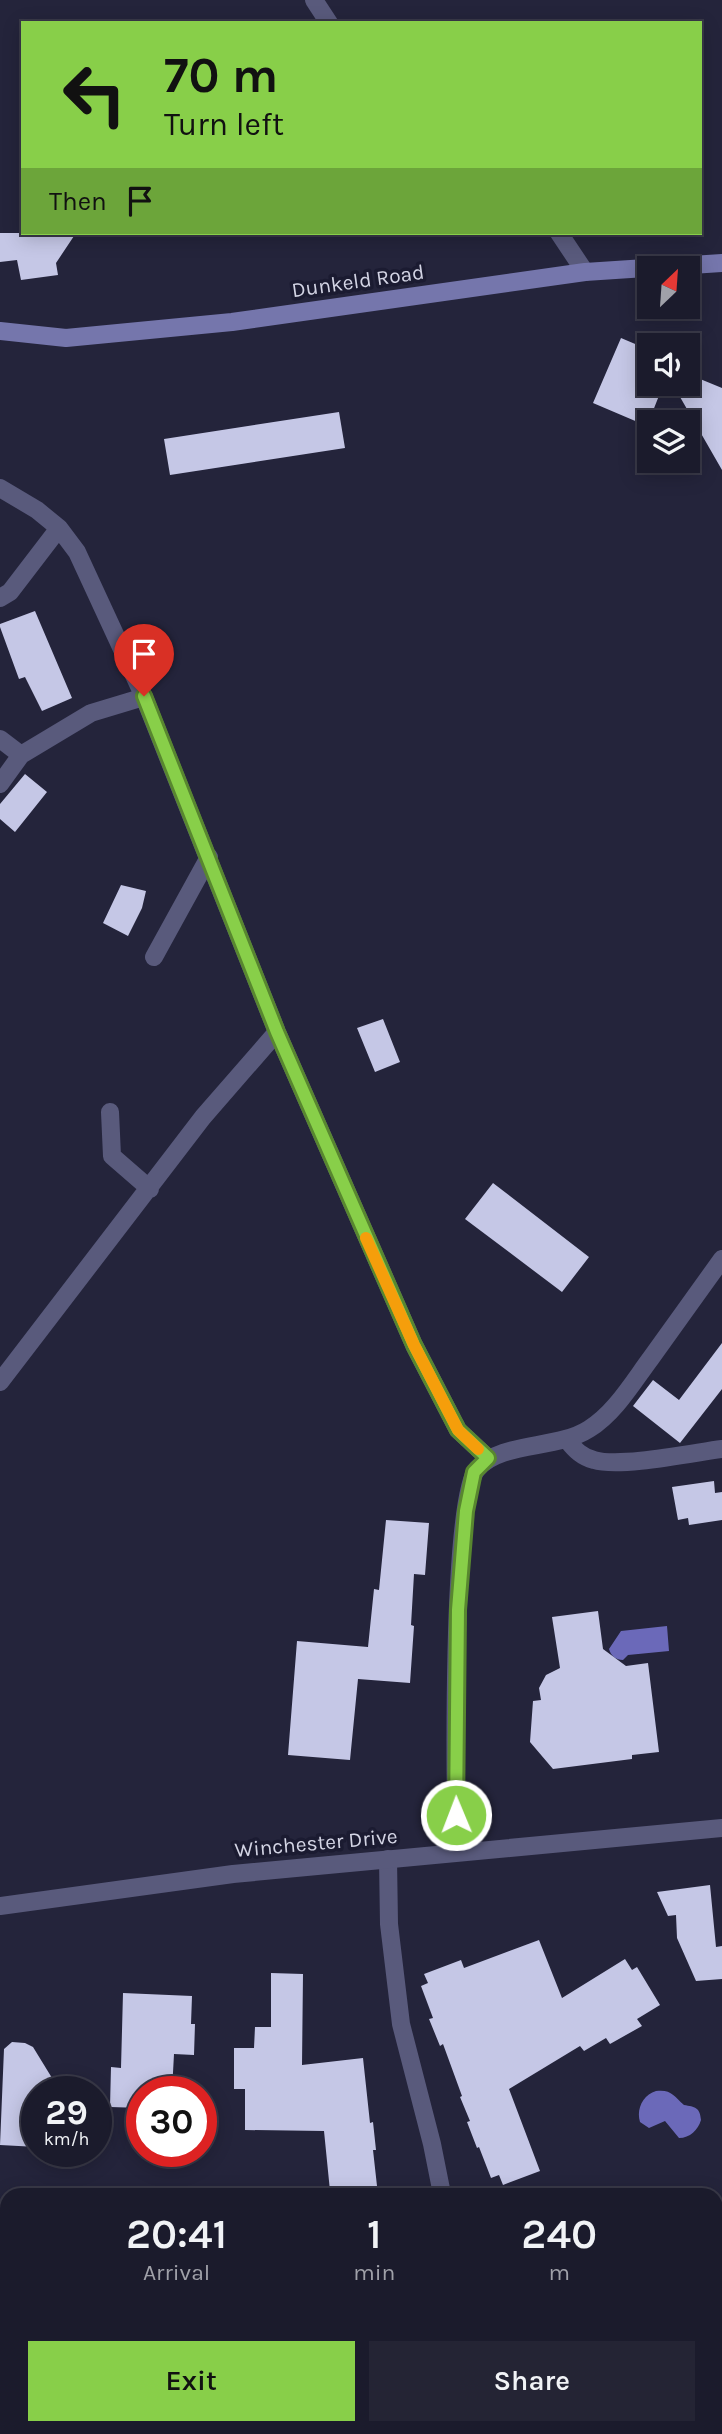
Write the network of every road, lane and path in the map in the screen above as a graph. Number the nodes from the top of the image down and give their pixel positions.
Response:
1 (314, 0) edge
2 (328, 21) edge
3 (560, 235) edge
4 (722, 263) edge
5 (585, 272) junction
6 (0, 331) edge
7 (0, 488) edge
8 (59, 528) junction
9 (0, 598) edge
10 (144, 696) junction
11 (0, 739) edge
12 (21, 755) junction
13 (0, 783) edge
14 (209, 857) junction
15 (154, 957) dead end
16 (277, 1032) junction
17 (110, 1112) dead end
18 (150, 1189) junction
19 (722, 1259) edge
20 (0, 1382) edge
21 (568, 1441) junction
22 (722, 1449) edge
23 (488, 1458) junction
24 (722, 1828) edge
25 (457, 1853) junction
26 (388, 1859) junction
27 (0, 1906) edge
28 (441, 2188) edge

1 - 2 street
3 - 5 street
4 - 5 main road, Dunkeld Road
5 - 6 main road, Dunkeld Road
7 - 8 street
8 - 9 street
8 - 10 street
10 - 12 street
10 - 14 street
11 - 12 street
12 - 13 street
14 - 15 street
14 - 16 street
16 - 18 street
16 - 23 street
17 - 18 street
18 - 20 street
19 - 21 street
21 - 22 street
21 - 23 street
23 - 25 street
24 - 25 street, Winchester Drive
25 - 26 street, Winchester Drive
26 - 27 street, Winchester Drive
26 - 28 street

